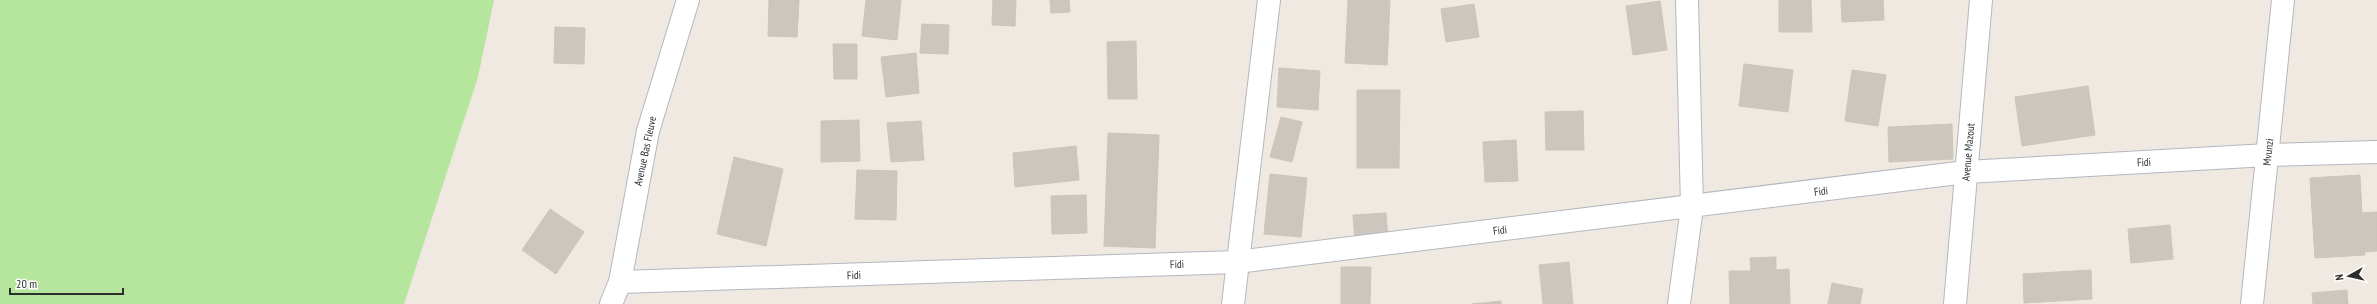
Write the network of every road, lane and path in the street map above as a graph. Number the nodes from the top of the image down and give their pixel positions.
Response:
1 (688, 0) edge
2 (1269, 0) edge
3 (1687, 0) edge
4 (1981, 0) edge
5 (2283, 0) edge
6 (2377, 152) edge
7 (2268, 155) junction
8 (1966, 172) junction
9 (1692, 207) junction
10 (1237, 262) junction
11 (620, 282) junction
12 (611, 304) edge
13 (1233, 304) edge
14 (1679, 304) edge
15 (1955, 304) edge
16 (2252, 304) edge

1 - 11 street, Avenue Bas Fleuve
2 - 10 street
3 - 9 street
4 - 8 street, Avenue Mazout
5 - 7 street, Mvunzi
6 - 7 street, Fidi
7 - 8 street, Fidi
7 - 16 street, Mvunzi
8 - 9 street, Fidi
8 - 15 street, Avenue Mazout
9 - 10 street, Fidi
9 - 14 street
10 - 11 street, Fidi
10 - 13 street
11 - 12 street, Avenue Bas Fleuve

